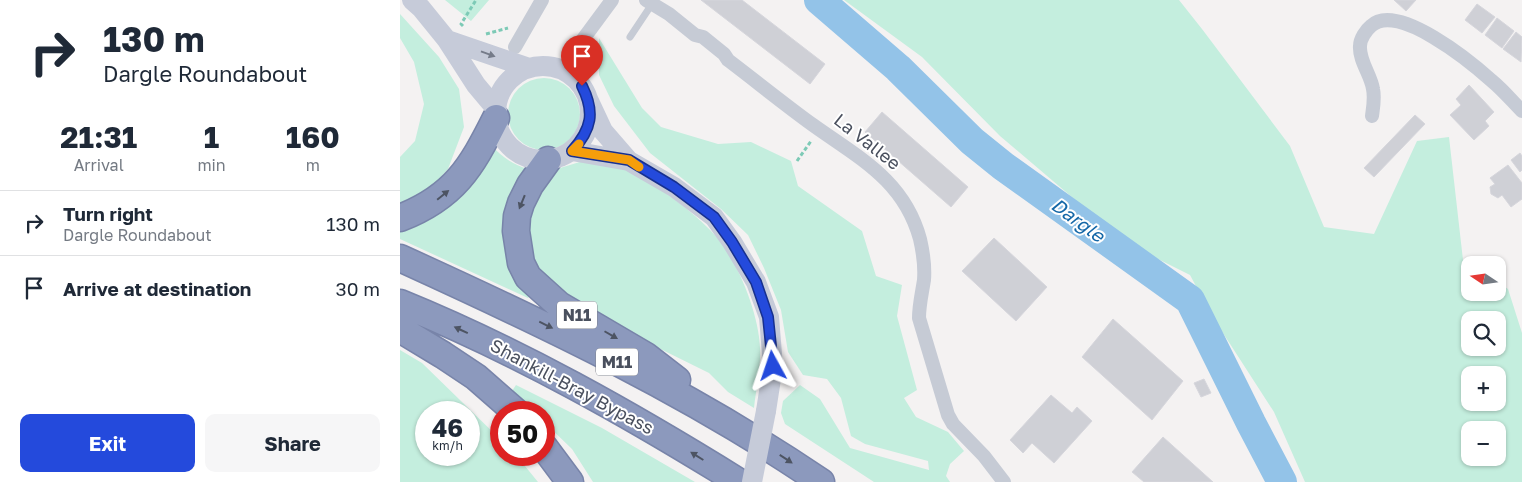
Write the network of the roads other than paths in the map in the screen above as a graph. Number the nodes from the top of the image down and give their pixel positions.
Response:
1 (412, 0) edge
2 (612, 0) edge
3 (538, 2) edge
4 (649, 2) edge
5 (630, 37) dead end
6 (448, 40) junction
7 (515, 47) dead end
8 (529, 68) junction
9 (565, 71) junction
10 (588, 99) junction
11 (1522, 110) edge
12 (496, 114) junction
13 (1372, 116) dead end
14 (572, 151) junction
15 (548, 160) junction
16 (629, 160) junction
17 (400, 218) edge
18 (400, 258) edge
19 (400, 303) edge
20 (400, 329) edge
21 (503, 401) edge
22 (731, 424) junction
23 (555, 462) edge
24 (570, 482) edge
25 (739, 482) edge
26 (752, 482) edge
27 (820, 482) edge
28 (1004, 482) edge

1 - 6 main road
2 - 9 street
3 - 7 street
4 - 5 lane
4 - 28 street, La Vallee
6 -> 8 main road
6 - 12 main road
8 - 9 main road
8 - 12 main road
9 - 10 main road
10 - 14 main road
10 - 16 main road
11 - 13 street
12 - 15 main road
17 -> 12 highway
14 - 15 main road
14 - 16 main road
15 -> 22 highway, N11
16 - 26 main road, bridge
18 -> 22 highway, M11
25 -> 19 highway, Shankill-Bray Bypass / M11
20 - 21 highway
22 -> 27 highway, N11
23 - 24 highway

